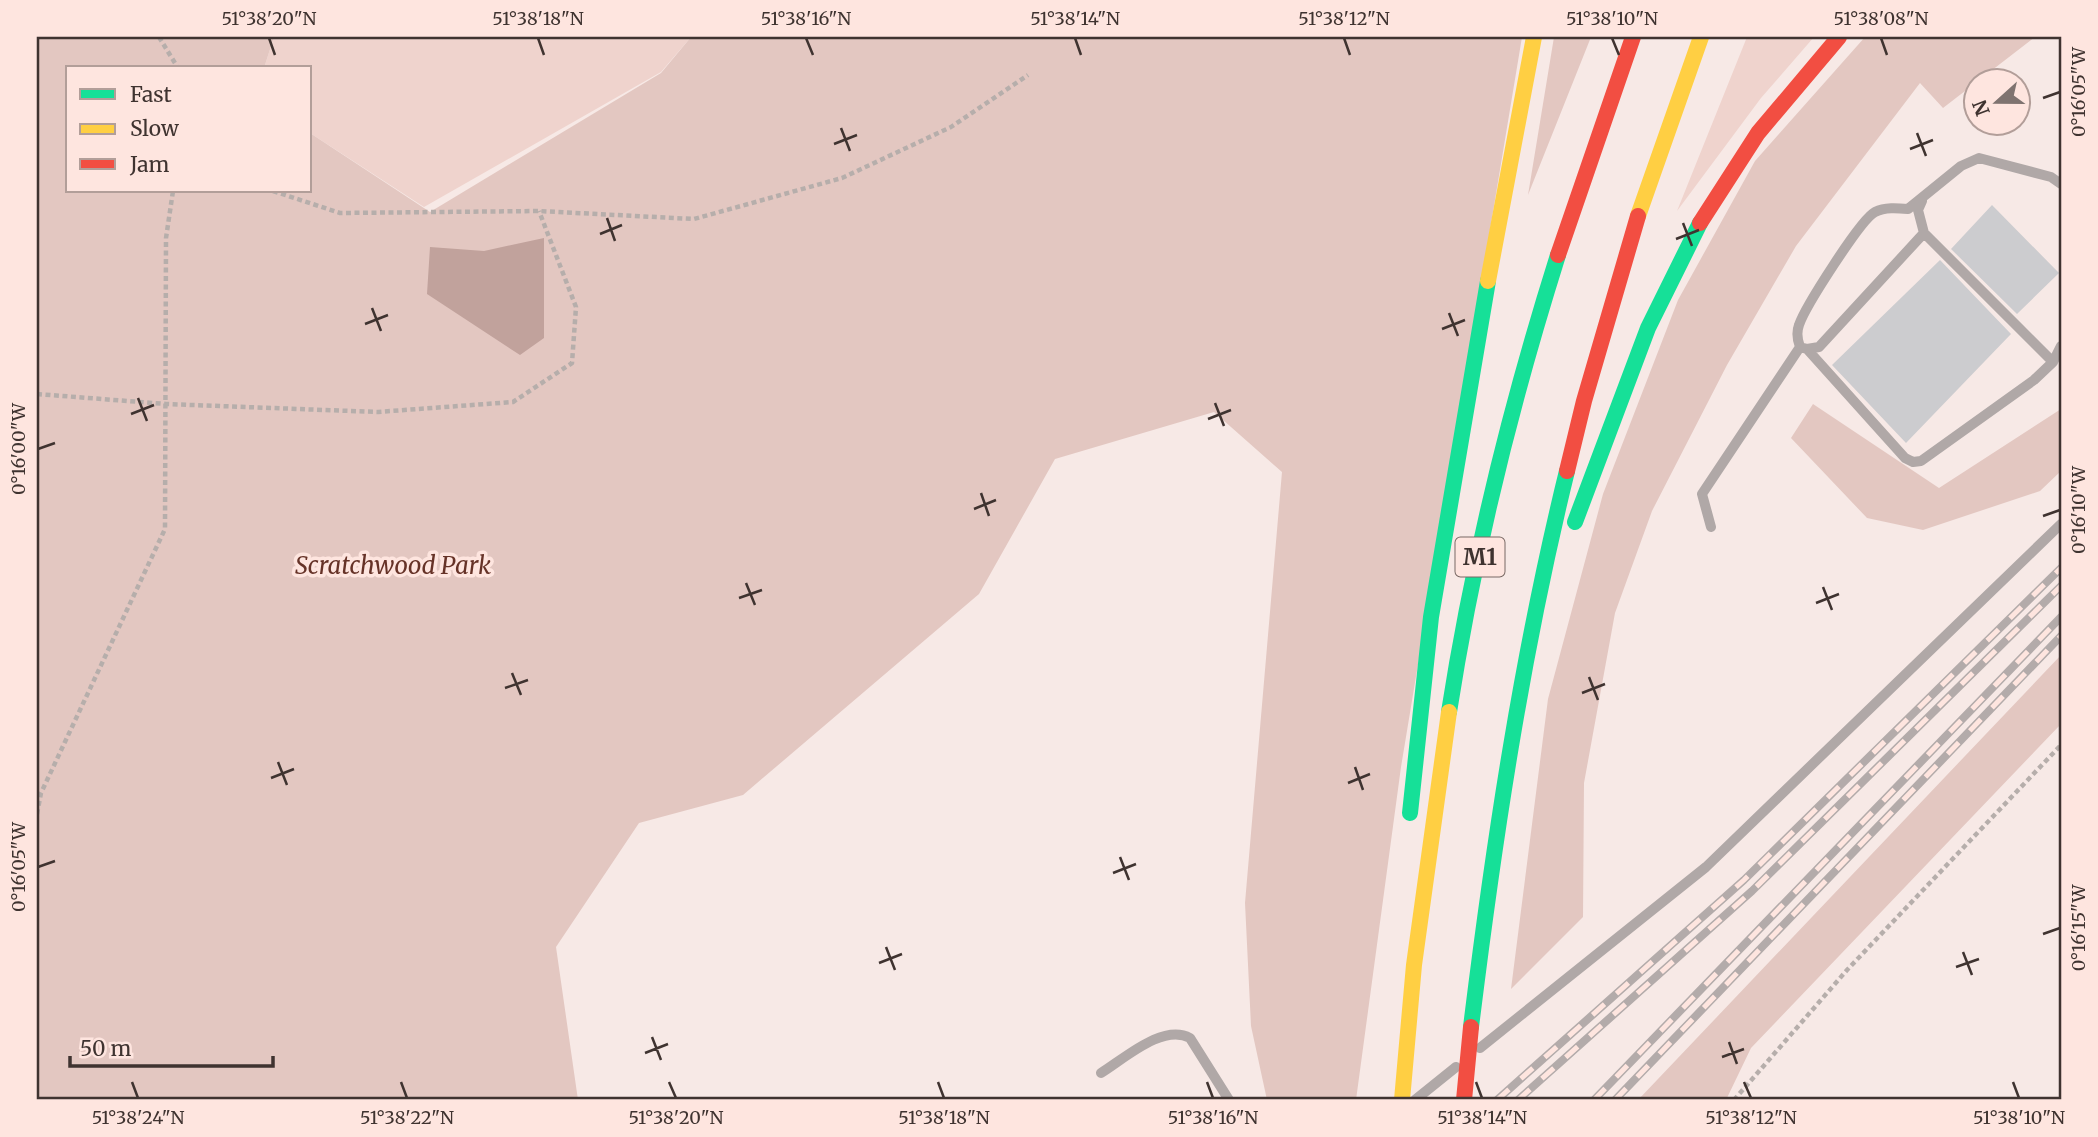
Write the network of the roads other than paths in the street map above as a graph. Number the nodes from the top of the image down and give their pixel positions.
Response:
1 (1534, 37) edge
2 (1633, 37) edge
3 (1701, 37) edge
4 (1839, 37) edge
5 (2061, 184) edge
6 (1924, 198) junction
7 (1924, 233) junction
8 (2061, 346) edge
9 (1803, 348) junction
10 (2053, 362) junction
11 (2061, 524) edge
12 (1711, 527) dead end
13 (1521, 678) junction
14 (1409, 831) dead end
15 (1406, 894) dead end
16 (1101, 1073) dead end
17 (1406, 1098) edge
18 (1229, 1100) edge
19 (1464, 1100) edge

1 - 14 highway, M1
2 - 17 highway, M1
3 - 13 highway, M1
4 - 13 highway, M1
5 - 6 lane
6 - 7 lane
6 - 9 lane
7 - 9 lane
7 - 10 lane
8 - 10 lane
9 - 10 lane
9 - 12 lane
11 - 17 lane
13 - 19 highway, M1, bridge
15 - 17 highway
16 - 18 lane

